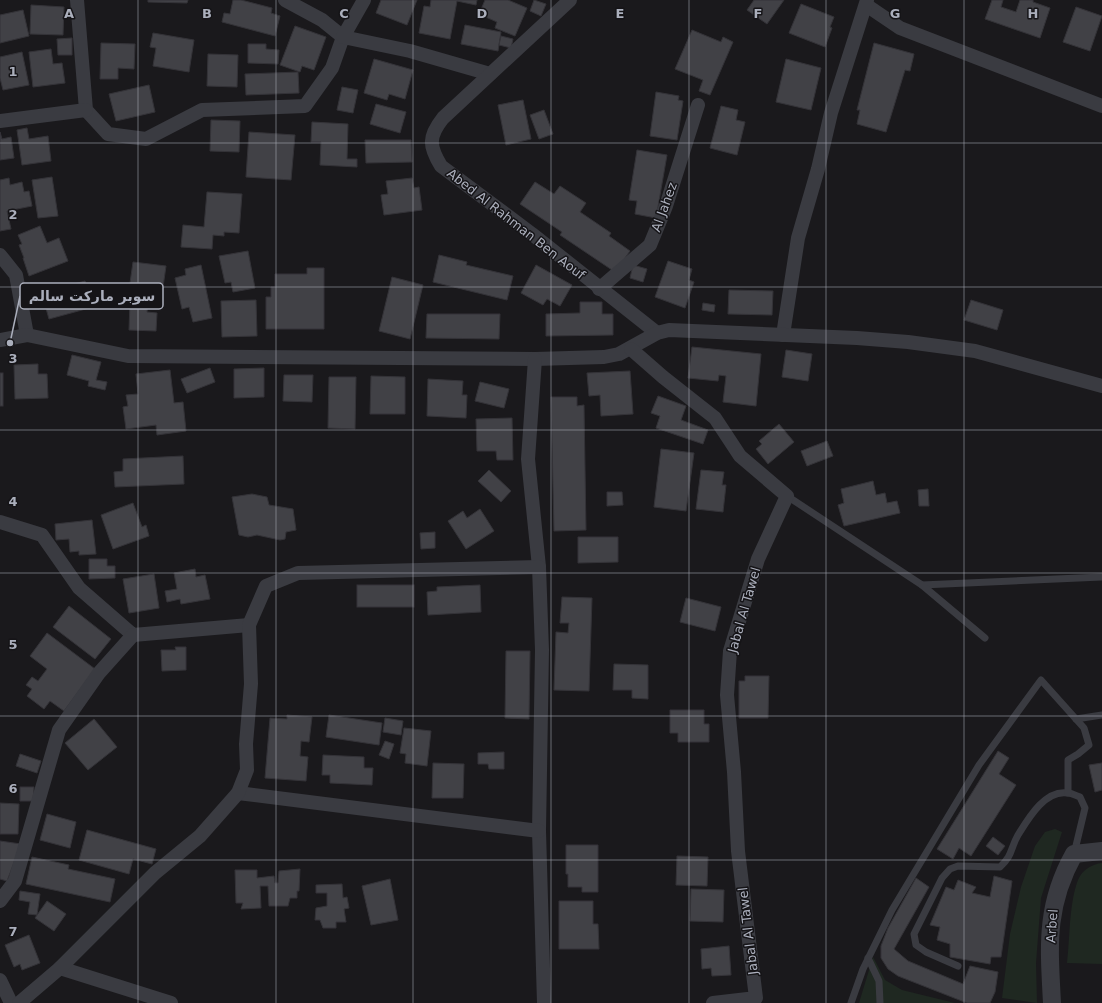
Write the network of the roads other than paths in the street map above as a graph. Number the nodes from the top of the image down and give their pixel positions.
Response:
1 (77, 0) edge
2 (285, 0) edge
3 (364, 0) edge
4 (570, 0) edge
5 (866, 3) edge
6 (343, 37) junction
7 (490, 74) junction
8 (698, 105) dead end
9 (1102, 106) edge
10 (86, 110) junction
11 (0, 121) edge
12 (0, 255) edge
13 (599, 289) junction
14 (656, 333) junction
15 (27, 335) junction
16 (784, 335) junction
17 (0, 340) edge
18 (631, 349) junction
19 (535, 359) junction
20 (1102, 386) edge
21 (786, 496) junction
22 (0, 522) edge
23 (539, 566) junction
24 (1102, 577) edge
25 (922, 586) junction
26 (249, 625) junction
27 (133, 635) junction
28 (985, 638) dead end
29 (1102, 715) edge
30 (1076, 719) junction
31 (238, 793) junction
32 (1068, 793) junction
33 (539, 831) junction
34 (1102, 851) edge
35 (1074, 854) junction
36 (0, 901) edge
37 (868, 958) junction
38 (958, 966) dead end
39 (60, 968) junction
40 (0, 980) edge
41 (11, 1003) edge
42 (19, 1003) edge
43 (171, 1003) edge
44 (544, 1003) edge
45 (713, 1003) edge
46 (851, 1003) edge
47 (880, 1003) edge
48 (1052, 1003) edge

1 - 10 street
2 - 6 street
3 - 6 street
4 - 7 street, Abed Al Rahman Ben Aouf
5 - 9 street
5 - 16 street
6 - 7 street
6 - 10 street
7 - 13 street, Abed Al Rahman Ben Aouf
8 - 13 street, Al Jahez
10 - 11 street
12 - 15 street
13 - 14 street, Abed Al Rahman Ben Aouf
14 - 16 street
14 - 18 street
15 - 17 street
15 - 19 street
16 - 20 street
18 - 19 street
18 - 21 street
19 - 23 street
21 - 25 lane
21 - 45 street, Jabal Al Tawel
22 - 27 street
23 - 26 street
23 - 33 street
24 - 25 lane
25 - 28 lane
26 - 27 street
26 - 31 street
27 - 36 street
29 - 30 lane
30 - 32 lane
30 - 37 lane
31 - 33 street
31 - 39 street
32 - 35 lane
32 - 38 lane
33 - 44 street
34 - 35 street
35 - 48 street, Arbel
37 - 46 lane
37 - 47 lane
39 - 42 street
39 - 43 street
40 - 41 street

